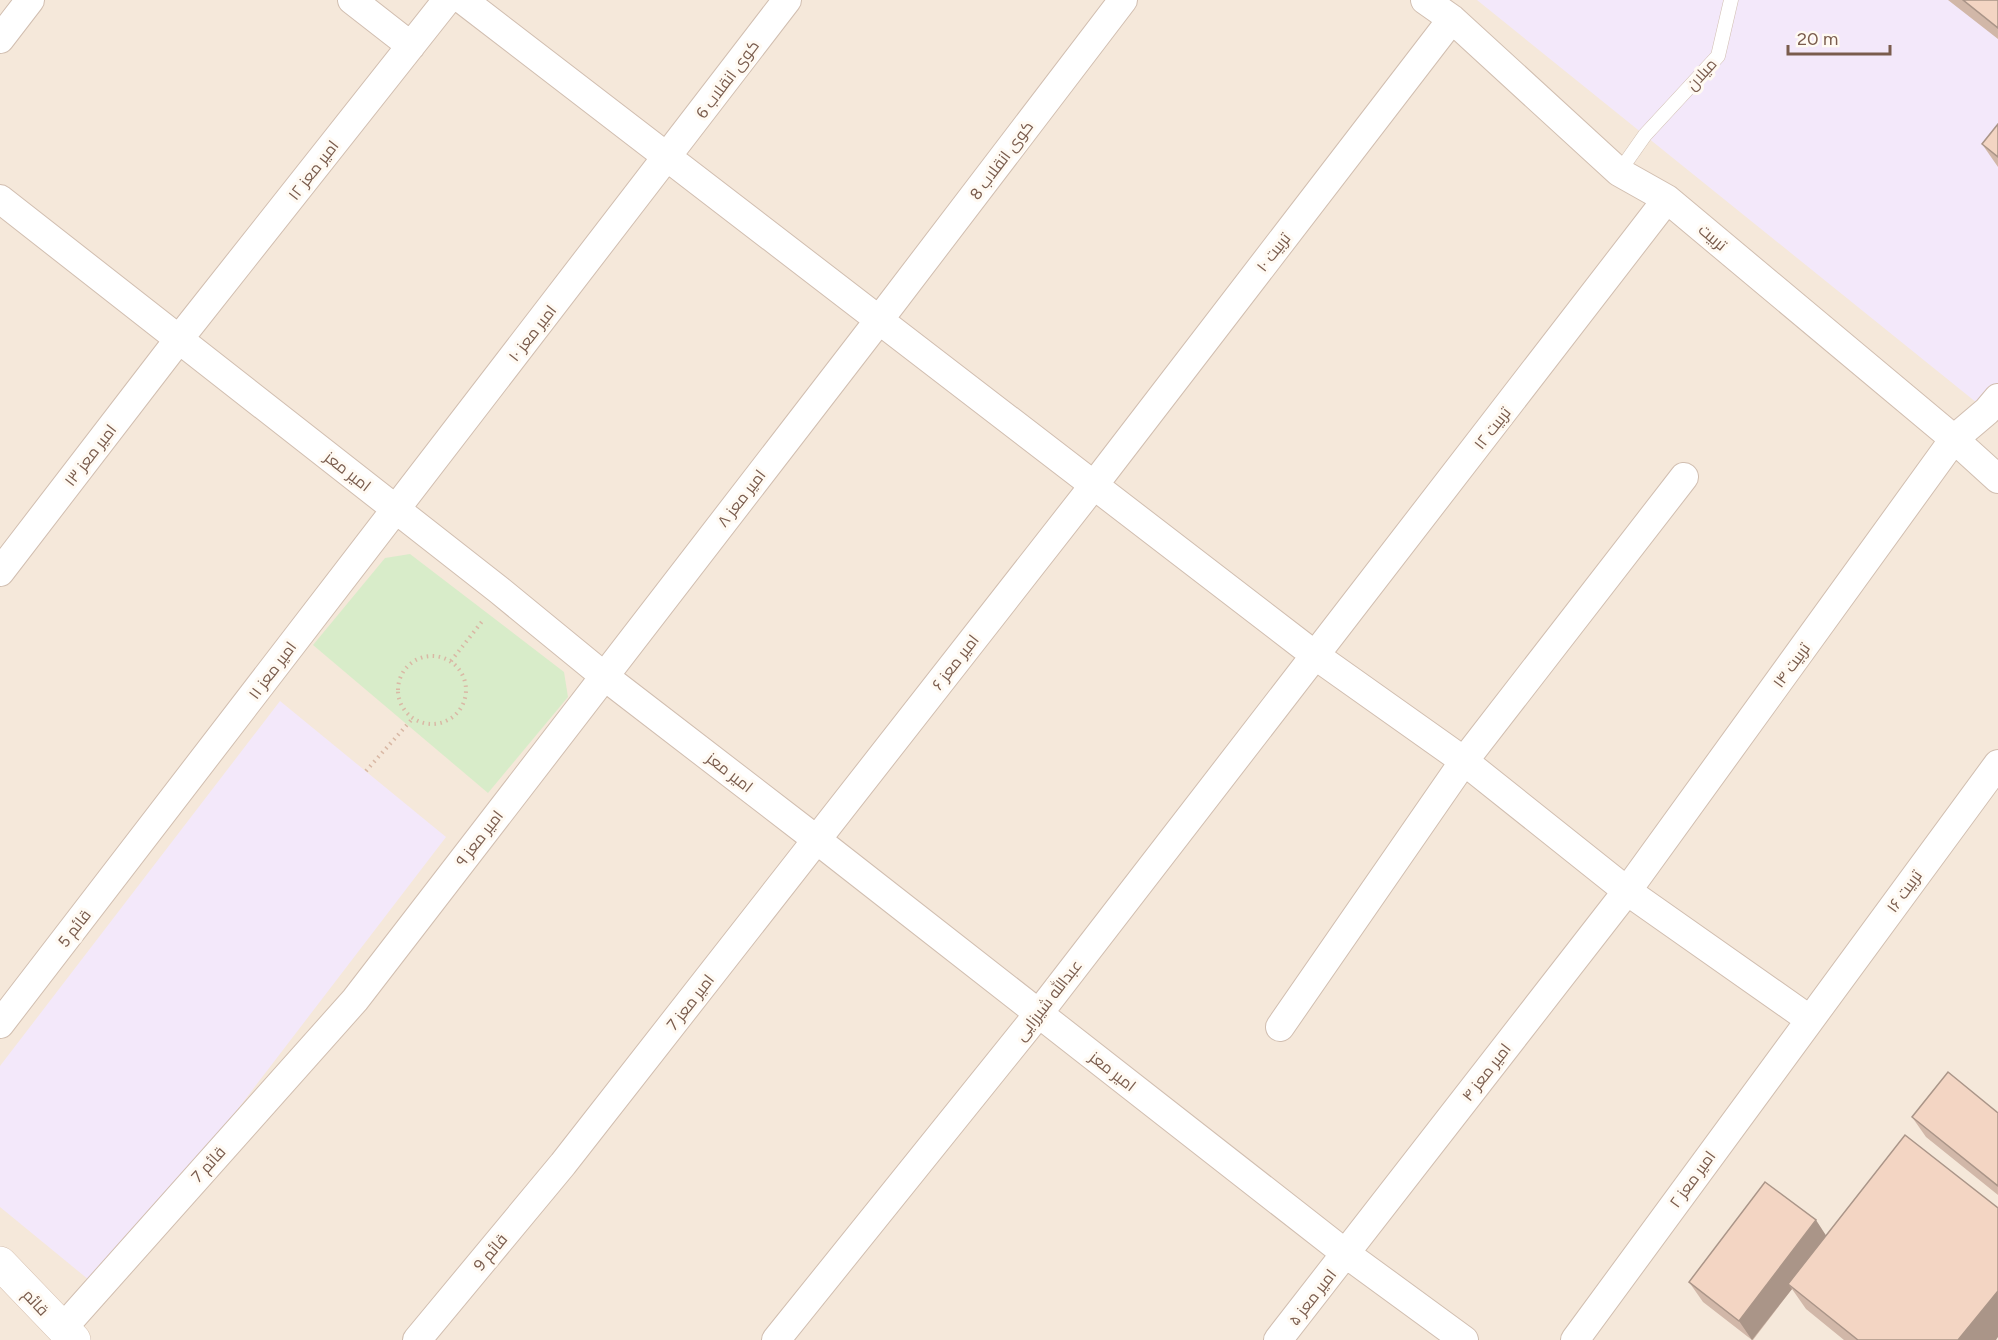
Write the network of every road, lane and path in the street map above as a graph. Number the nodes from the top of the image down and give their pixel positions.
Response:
1 (30, 0) edge
2 (352, 0) edge
3 (447, 0) edge
4 (463, 0) edge
5 (787, 0) edge
6 (1123, 0) edge
7 (1425, 0) edge
8 (1731, 0) edge
9 (1452, 19) junction
10 (0, 39) edge
11 (411, 46) junction
12 (668, 157) junction
13 (1619, 172) junction
14 (0, 199) edge
15 (1667, 199) junction
16 (879, 320) junction
17 (179, 339) junction
18 (1998, 398) edge
19 (1954, 439) junction
20 (1684, 477) dead end
21 (1998, 479) edge
22 (1094, 485) junction
23 (396, 509) junction
24 (0, 572) edge
25 (488, 614) dead end
26 (1316, 656) junction
27 (451, 661) junction
28 (604, 676) junction
29 (413, 718) junction
30 (1464, 761) junction
31 (1998, 764) edge
32 (366, 771) dead end
33 (148, 832) joint
34 (817, 840) junction
35 (1627, 891) junction
36 (355, 1000) joint
37 (1039, 1013) junction
38 (1809, 1019) junction
39 (0, 1024) edge
40 (1280, 1027) dead end
41 (563, 1164) joint
42 (1345, 1253) junction
43 (0, 1263) edge
44 (68, 1335) edge
45 (417, 1340) edge
46 (776, 1340) edge
47 (1278, 1340) edge
48 (1464, 1340) edge
49 (1575, 1340) edge

1 - 10 street
2 - 11 street
3 - 11 street, امیر معز ۱۲
4 - 12 street
5 - 12 street, کوی انقلاب 6
6 - 16 street, کوی انقلاب 8
7 - 9 street, تربیت
8 - 13 lane, میلان
9 - 13 street, تربیت
9 - 22 street, تربیت ۱۰
11 - 17 street, امیر معز ۱۲
12 - 16 street
12 - 23 street, امیر معز ۱۰
13 - 15 street, تربیت
14 - 17 street, امیر معز
15 - 19 street, تربیت
15 - 26 street, تربیت ۱۲
16 - 22 street
16 - 28 street, امیر معز ۸
17 - 23 street, امیر معز
17 - 24 street, امیر معز ۱۳
18 - 19 street, تربیت ۱۴
19 - 21 street, تربیت
19 - 35 street, تربیت ۱۴
20 - 30 street
22 - 26 street
22 - 34 street, امیر معز ۶
23 - 28 street, امیر معز
23 - 33 street, امیر معز ۱۱
25 - 27 path
26 - 30 street
26 - 37 street, عبدالله شیرزایی
27 - 29 path
27 - 29 path
28 - 34 street, امیر معز
28 - 36 street, امیر معز ۹
29 - 32 path
30 - 35 street
30 - 40 street
31 - 38 street, تربیت ۱۶
33 - 39 street, قائم 5
34 - 37 street, امیر معز
34 - 41 street, امیر معز 7
35 - 38 street
35 - 42 street, امیر معز ۴
36 - 44 street, قائم 7
37 - 42 street, امیر معز
37 - 46 street, عبدالله شیرزایی
38 - 49 street, امیر معز ۲
41 - 45 street, قائم 9
42 - 47 street, امیر معز ۵
42 - 48 street, امیر معز
43 - 44 street, قائم

